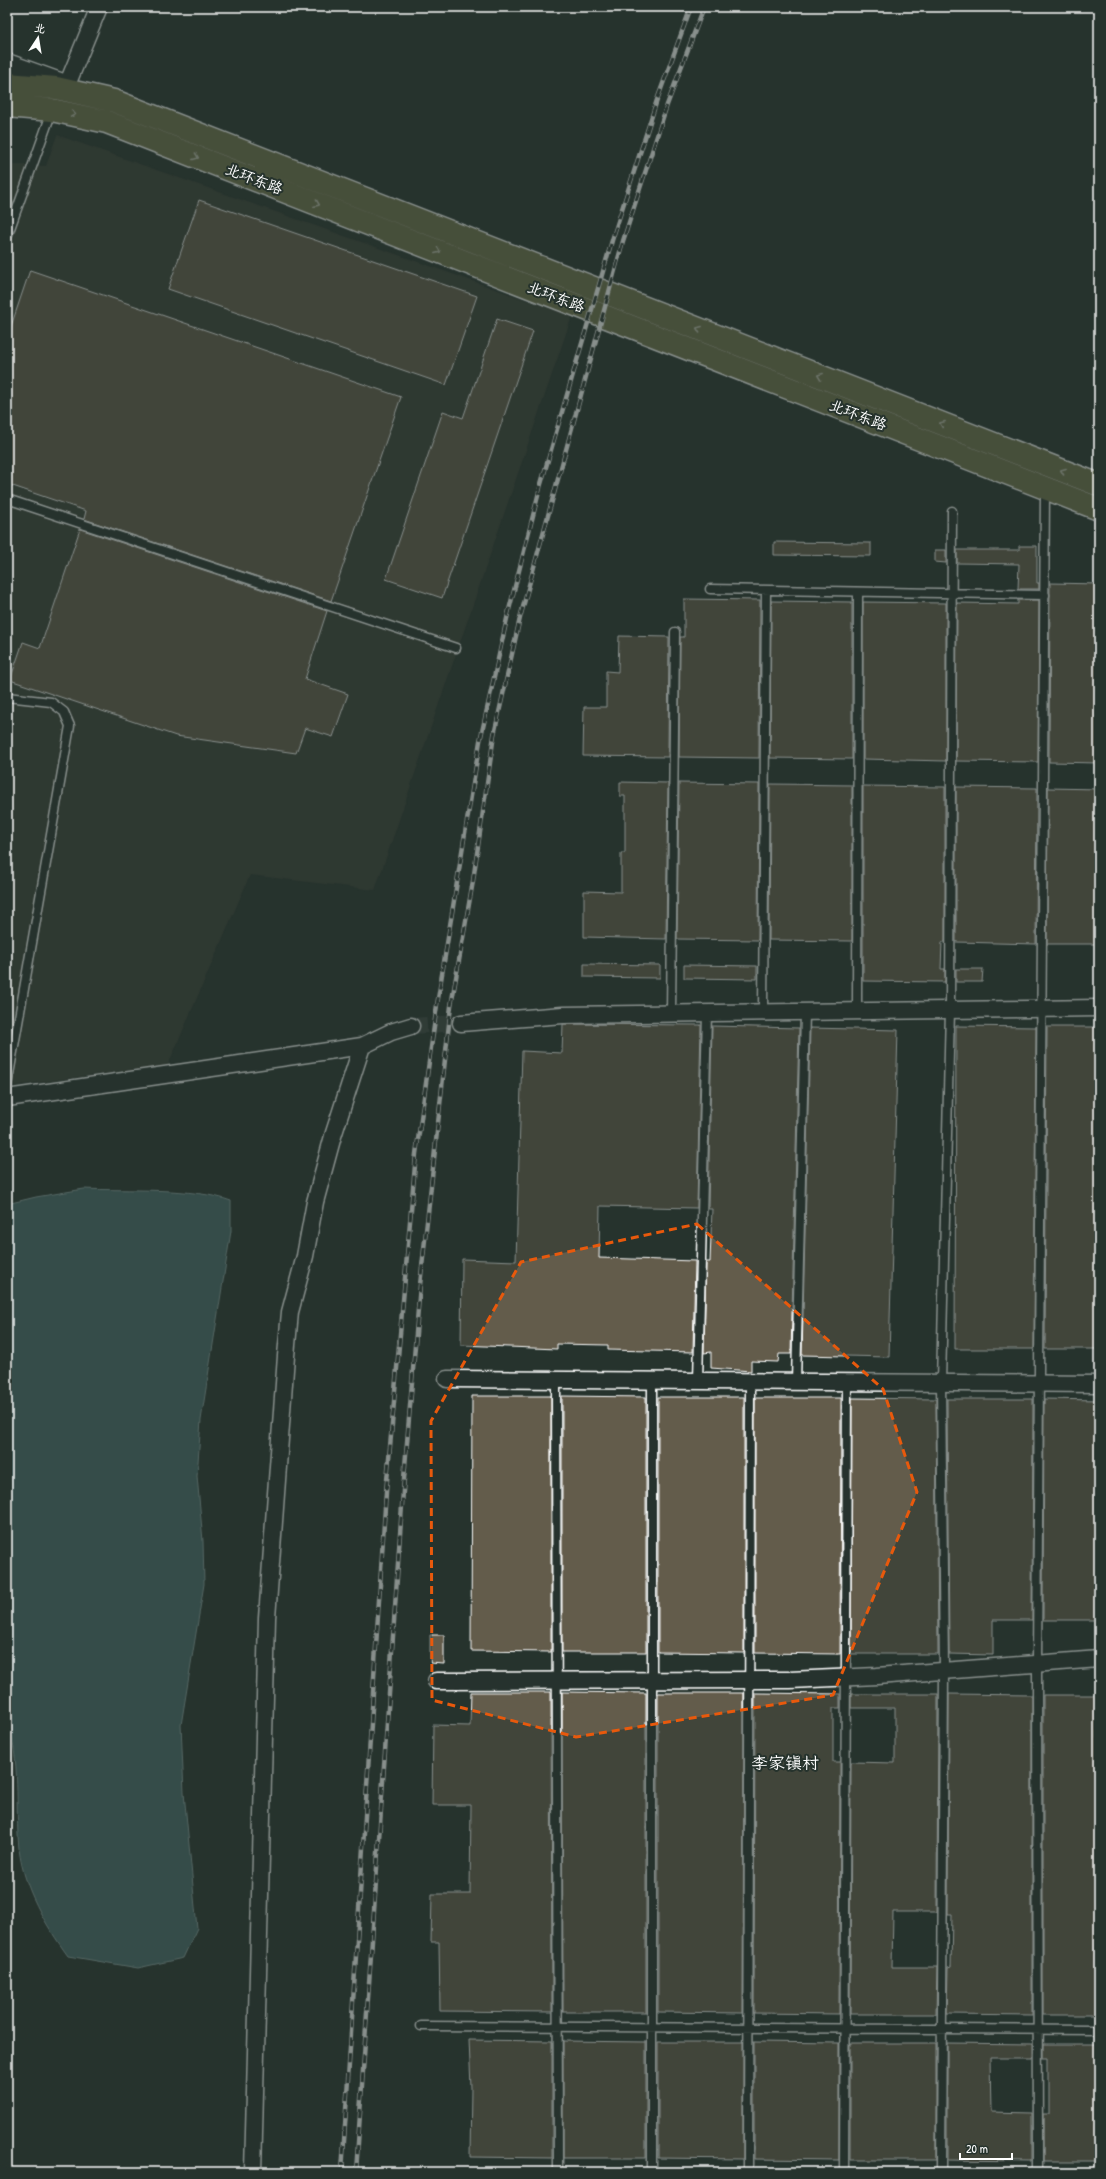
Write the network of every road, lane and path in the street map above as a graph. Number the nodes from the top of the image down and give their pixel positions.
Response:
1 (99, 7) edge
2 (7, 64) edge
3 (7, 84) edge
4 (67, 85) junction
5 (95, 95) junction
6 (7, 106) edge
7 (52, 110) junction
8 (7, 238) edge
9 (1099, 485) edge
10 (1045, 488) junction
11 (7, 499) edge
12 (1099, 509) edge
13 (952, 511) dead end
14 (710, 589) dead end
15 (766, 590) junction
16 (858, 592) junction
17 (952, 593) junction
18 (1045, 595) junction
19 (675, 632) dead end
20 (456, 648) dead end
21 (7, 697) edge
22 (1099, 1008) edge
23 (1042, 1009) junction
24 (950, 1010) junction
25 (857, 1012) junction
26 (707, 1013) junction
27 (763, 1013) junction
28 (805, 1013) junction
29 (671, 1014) junction
30 (461, 1023) tunnel mouth
31 (411, 1026) tunnel mouth
32 (362, 1046) junction
33 (7, 1086) edge
34 (7, 1098) edge
35 (447, 1379) dead end
36 (556, 1380) junction
37 (652, 1381) junction
38 (698, 1381) junction
39 (750, 1381) junction
40 (796, 1382) junction
41 (847, 1382) junction
42 (941, 1383) junction
43 (1039, 1384) junction
44 (1099, 1384) edge
45 (1099, 1659) edge
46 (1036, 1664) junction
47 (944, 1670) junction
48 (846, 1677) junction
49 (557, 1680) junction
50 (652, 1680) junction
51 (749, 1680) junction
52 (436, 1681) dead end
53 (421, 2026) dead end
54 (558, 2027) junction
55 (652, 2027) junction
56 (748, 2028) junction
57 (844, 2028) junction
58 (940, 2029) junction
59 (1038, 2030) junction
60 (1099, 2030) edge
61 (253, 2172) edge
62 (558, 2172) edge
63 (652, 2172) edge
64 (748, 2172) edge
65 (844, 2172) edge
66 (940, 2172) edge
67 (1038, 2172) edge

1 - 4 street
2 - 4 street
3 - 5 main road, 北环东路
4 - 5 street
9 -> 5 main road, 北环东路
6 - 7 main road, 北环东路
7 - 8 lane
7 -> 10 main road, 北环东路
10 - 12 main road, 北环东路
10 - 18 lane
11 - 20 lane
13 - 17 lane
14 - 15 lane
15 - 16 lane
15 - 27 lane
16 - 17 lane
16 - 25 lane
17 - 18 lane
17 - 24 lane
18 - 23 lane
19 - 29 lane
21 - 33 lane
22 - 23 street
23 - 24 street
23 - 43 lane
24 - 25 street
24 - 42 lane
25 - 28 street
26 - 27 street
26 - 29 street
26 - 38 lane
27 - 28 street
28 - 40 lane
29 - 30 street
31 - 32 street
32 - 34 street
32 - 61 street
35 - 36 street
36 - 37 street
36 - 49 lane
37 - 38 street
37 - 50 lane
38 - 39 street
39 - 40 street
39 - 51 lane
40 - 41 street
41 - 42 street
41 - 48 lane
42 - 43 street
42 - 47 lane
43 - 44 street
43 - 46 lane
45 - 46 street
46 - 47 street
46 - 59 lane
47 - 48 street
47 - 58 lane
48 - 51 street
48 - 57 lane
49 - 50 street
49 - 52 street
49 - 54 lane
50 - 51 street
50 - 55 lane
51 - 56 lane
53 - 54 lane
54 - 55 lane
54 - 62 lane
55 - 56 lane
55 - 63 lane
56 - 57 lane
56 - 64 lane
57 - 58 lane
57 - 65 lane
58 - 59 lane
58 - 66 lane
59 - 60 lane
59 - 67 lane

